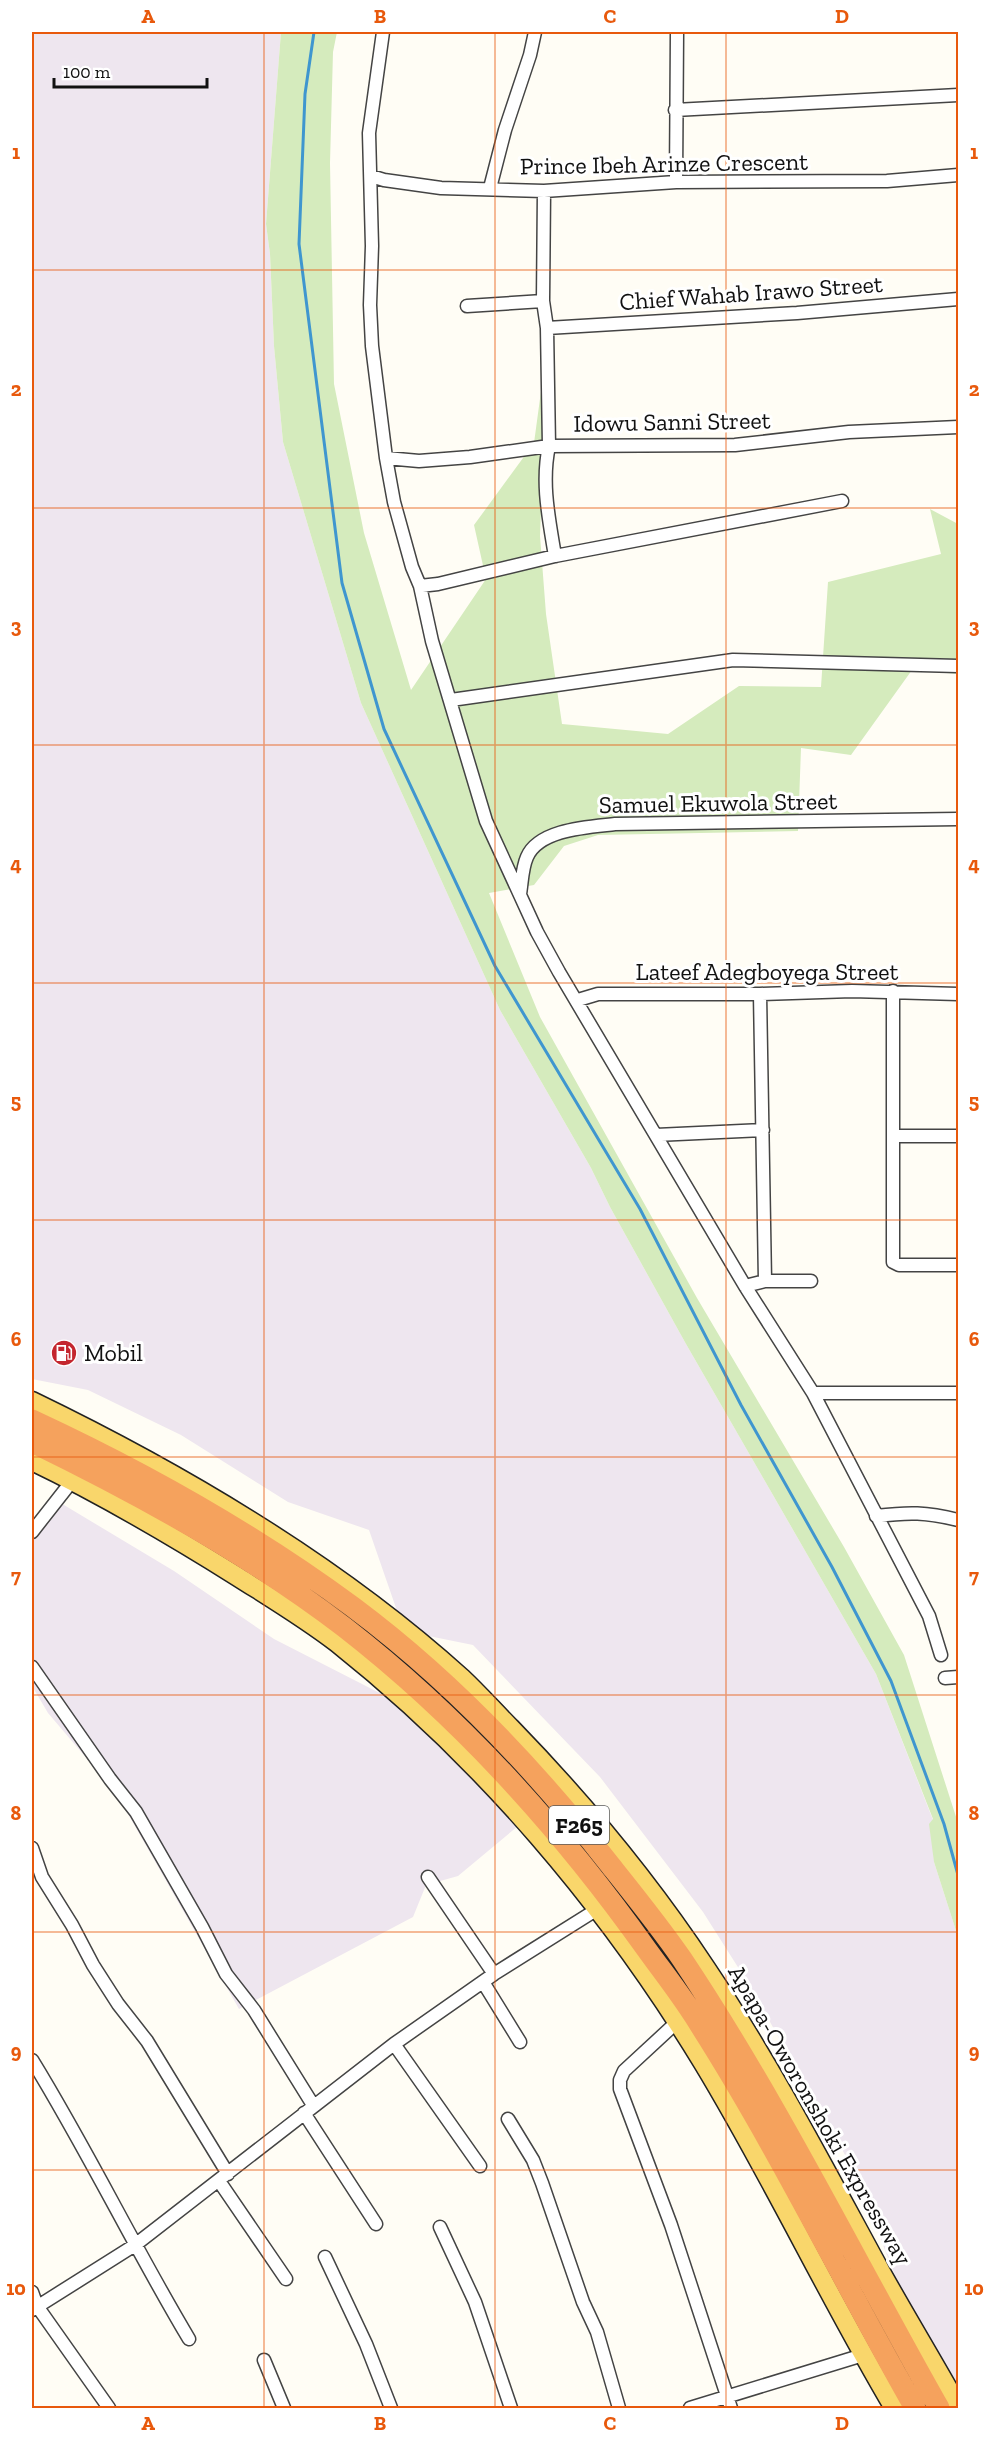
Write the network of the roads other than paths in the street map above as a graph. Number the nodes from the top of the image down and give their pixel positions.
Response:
1 (383, 32) edge
2 (535, 32) edge
3 (677, 32) edge
4 (958, 95) edge
5 (675, 110) junction
6 (958, 175) edge
7 (371, 176) junction
8 (676, 183) junction
9 (490, 188) junction
10 (544, 190) junction
11 (958, 299) edge
12 (543, 301) junction
13 (467, 306) dead end
14 (547, 328) junction
15 (958, 427) edge
16 (549, 446) junction
17 (386, 458) junction
18 (842, 501) dead end
19 (555, 556) junction
20 (420, 586) junction
21 (958, 666) edge
22 (451, 700) junction
23 (958, 819) edge
24 (520, 895) junction
25 (893, 991) junction
26 (760, 994) junction
27 (958, 994) edge
28 (578, 1000) junction
29 (763, 1130) junction
30 (656, 1135) junction
31 (895, 1136) junction
32 (958, 1136) edge
33 (958, 1265) edge
34 (765, 1281) junction
35 (811, 1281) dead end
36 (746, 1286) junction
37 (813, 1393) junction
38 (958, 1393) edge
39 (32, 1401) edge
40 (32, 1420) edge
41 (32, 1442) edge
42 (32, 1461) edge
43 (57, 1464) junction
44 (72, 1481) junction
45 (876, 1516) junction
46 (958, 1520) edge
47 (32, 1532) edge
48 (293, 1556) junction
49 (941, 1655) dead end
50 (32, 1667) edge
51 (958, 1677) edge
52 (945, 1678) dead end
53 (32, 1848) edge
54 (428, 1877) dead end
55 (597, 1910) junction
56 (494, 1974) junction
57 (483, 1982) junction
58 (677, 2022) junction
59 (520, 2043) dead end
60 (394, 2044) junction
61 (32, 2060) edge
62 (308, 2109) junction
63 (508, 2119) dead end
64 (480, 2166) dead end
65 (224, 2177) junction
66 (376, 2224) dead end
67 (441, 2227) dead end
68 (135, 2245) junction
69 (325, 2257) dead end
70 (286, 2279) dead end
71 (32, 2292) edge
72 (34, 2308) edge
73 (189, 2339) dead end
74 (863, 2355) junction
75 (264, 2360) dead end
76 (729, 2403) edge
77 (958, 2406) edge
78 (109, 2409) edge
79 (284, 2409) edge
80 (391, 2409) edge
81 (511, 2409) edge
82 (619, 2409) edge
83 (690, 2409) edge
84 (894, 2409) edge
85 (915, 2409) edge
86 (939, 2409) edge

1 - 7 street
2 - 9 street
3 - 5 street
4 - 5 street
5 - 8 street
6 - 8 street, Prince Ibeh Arinze Crescent
7 - 9 street, Prince Ibeh Arinze Crescent
7 - 17 street
8 - 10 street, Prince Ibeh Arinze Crescent
9 - 10 street, Prince Ibeh Arinze Crescent
10 - 12 street
11 - 14 street, Chief Wahab Irawo Street
12 - 13 street
12 - 14 street
14 - 16 street
15 - 16 street, Idowu Sanni Street
16 - 17 street, Idowu Sanni Street
16 - 19 street
17 - 20 street
18 - 19 street
19 - 20 street
20 - 22 street
21 - 22 street
22 - 24 street
23 - 24 street, Samuel Ekuwola Street
24 - 28 street
25 - 26 street, Lateef Adegboyega Street
25 - 27 street, Lateef Adegboyega Street
25 - 31 street
26 - 28 street, Lateef Adegboyega Street
26 - 29 street
28 - 30 street
29 - 30 street
29 - 34 street
30 - 36 street
31 - 32 street
31 - 33 street
34 - 35 street
34 - 36 street
36 - 37 street
37 - 38 street
37 - 45 street
39 - 48 main road, Apapa-Oworonshoki Expressway
40 - 48 highway, Apapa-Oworonshoki Expressway / F265
41 - 43 highway, F265
42 - 43 main road
43 - 44 main road
43 - 85 highway, F265
44 - 47 street
44 - 55 main road
45 - 46 street
45 - 49 street
48 - 77 main road, Apapa-Oworonshoki Expressway
48 - 86 highway, Apapa-Oworonshoki Expressway / F265
50 - 62 street
51 - 52 street
53 - 65 street
54 - 56 street
55 - 56 street
55 - 58 main road
56 - 57 street
57 - 59 street
57 - 60 street
58 - 74 main road
58 - 76 street
60 - 62 street
60 - 64 street
61 - 68 street
62 - 65 street
62 - 66 street
63 - 82 street
65 - 68 street
65 - 70 street
67 - 81 street
68 - 72 street
68 - 73 street
69 - 80 street
71 - 72 street
72 - 78 street
74 - 76 street
74 - 84 main road
75 - 79 street
76 - 83 street

